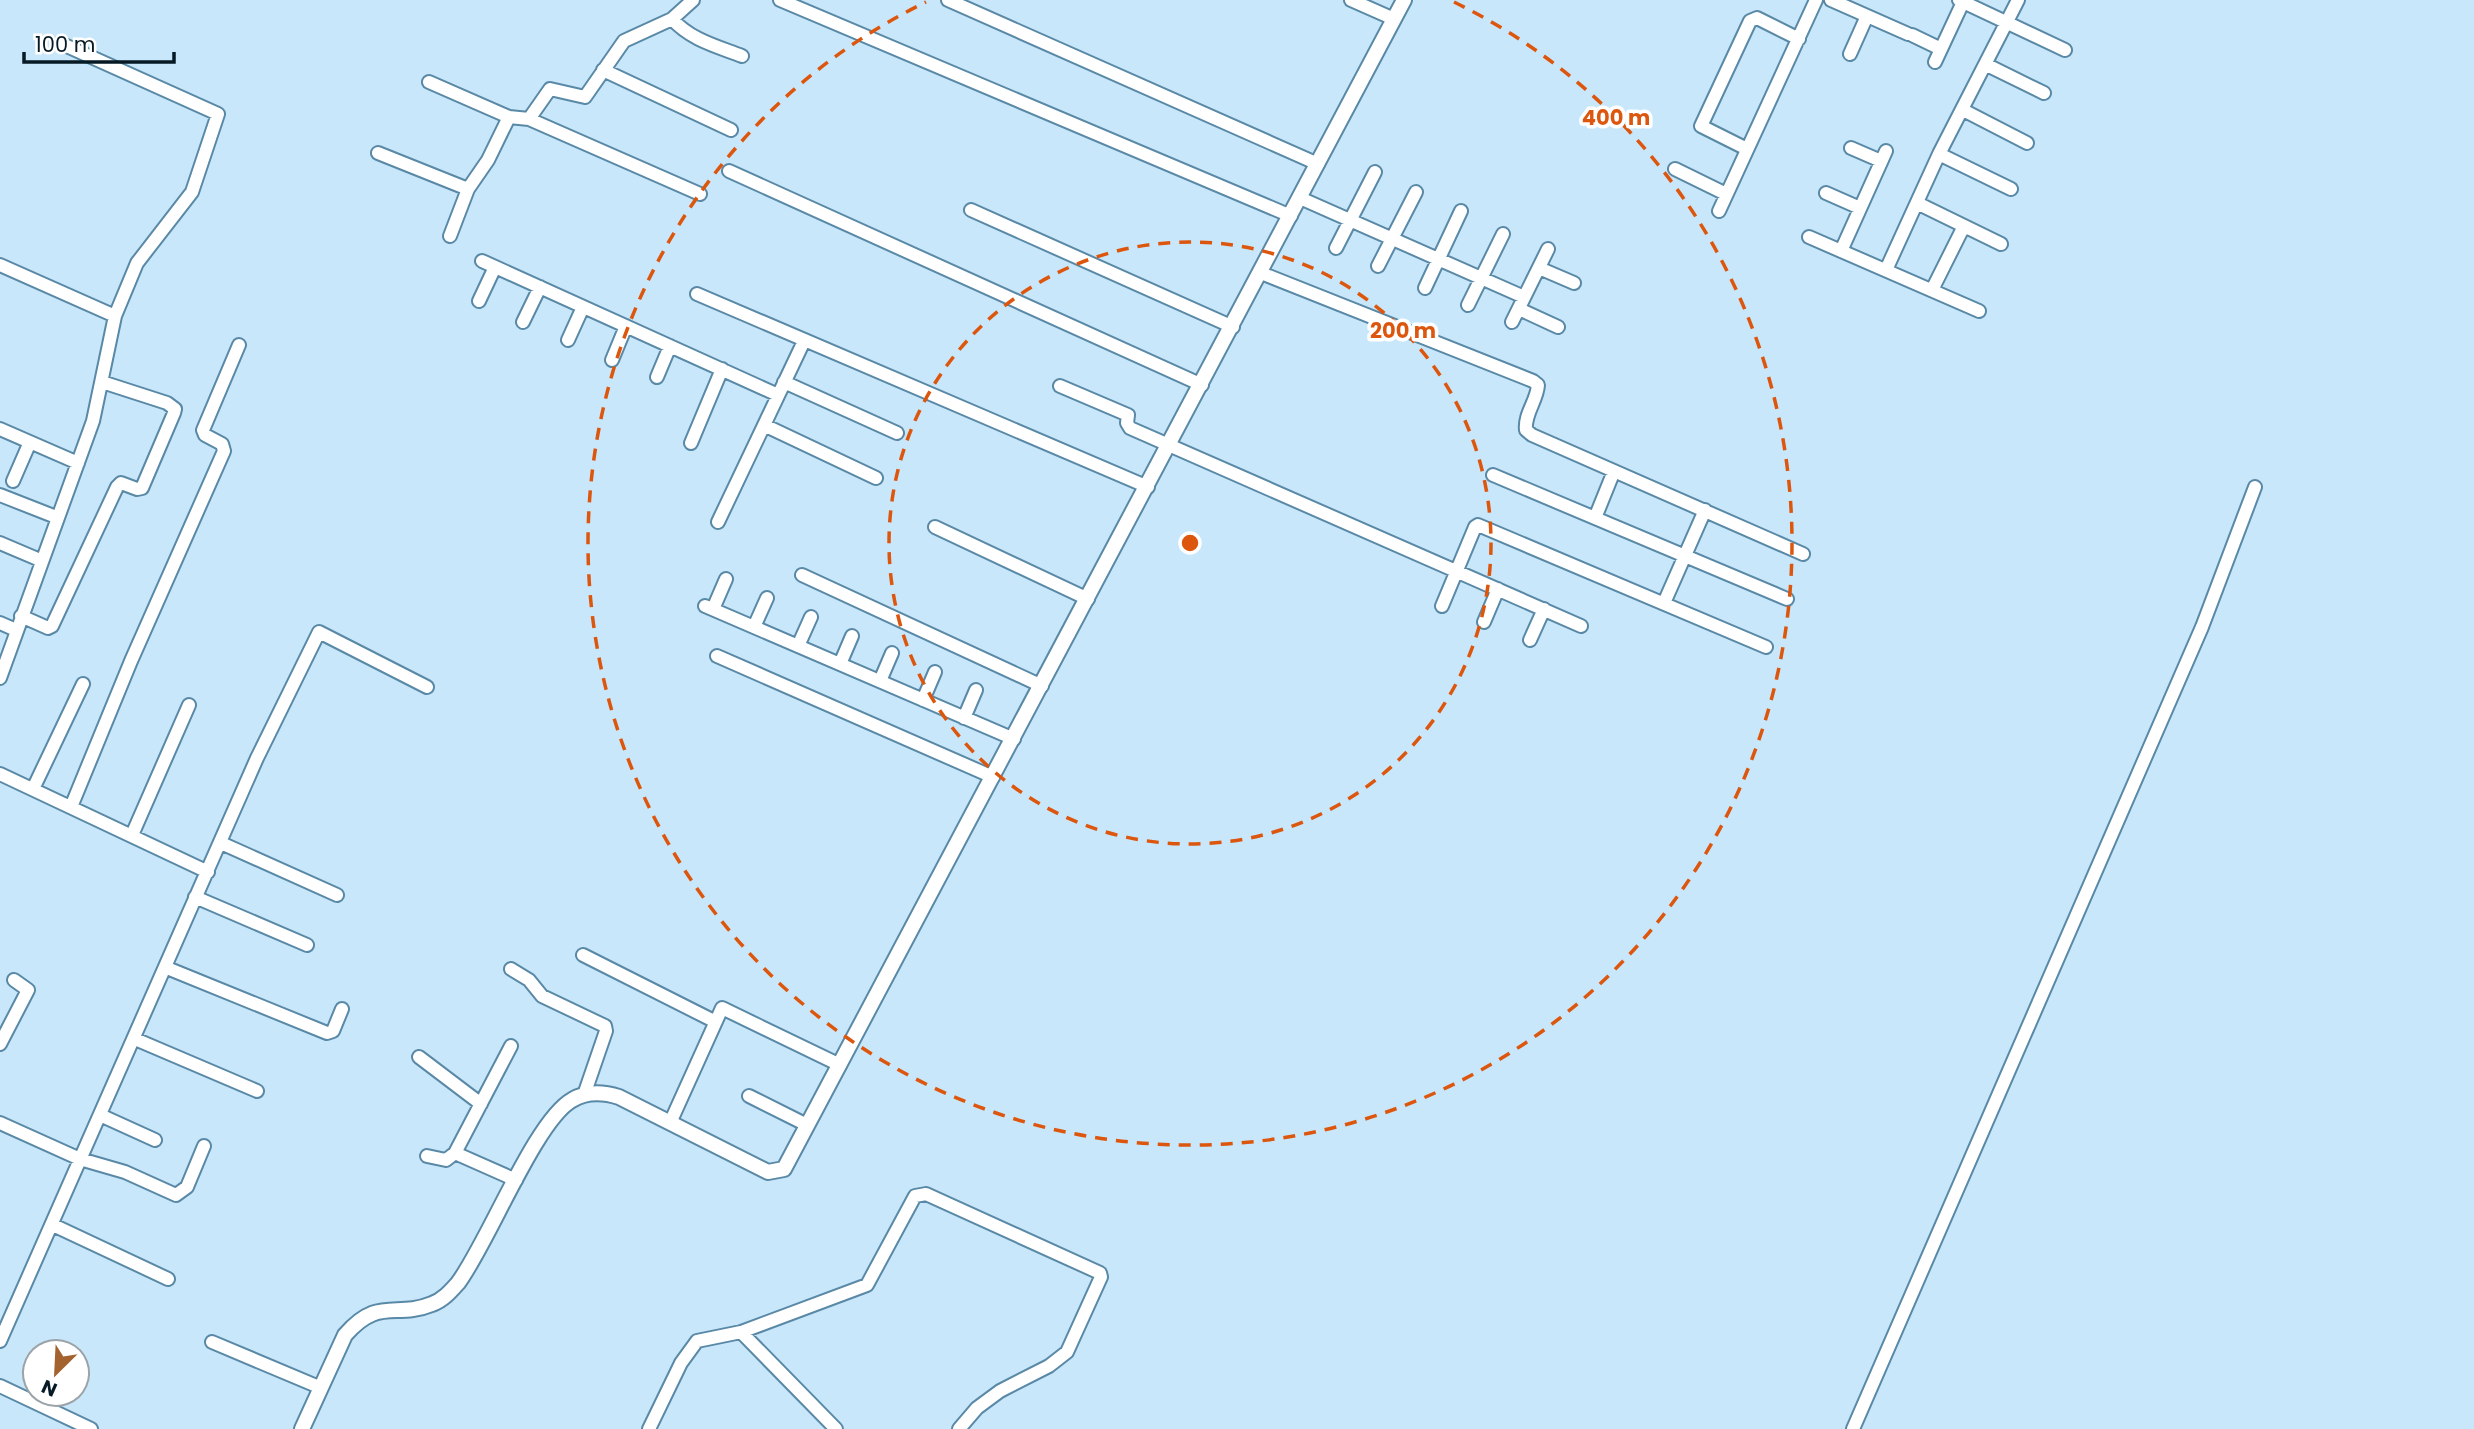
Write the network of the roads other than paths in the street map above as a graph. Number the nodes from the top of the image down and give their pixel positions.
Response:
1 (693, 0) edge
2 (780, 0) edge
3 (948, 0) edge
4 (1351, 0) edge
5 (1404, 0) edge
6 (1816, 0) edge
7 (1831, 0) edge
8 (2018, 0) edge
9 (1961, 1) edge
10 (1867, 16) junction
11 (672, 19) junction
12 (1394, 19) junction
13 (2008, 23) junction
14 (1799, 39) junction
15 (60, 43) dead end
16 (1941, 49) junction
17 (2065, 50) dead end
18 (1850, 54) dead end
19 (742, 55) dead end
20 (1935, 62) dead end
21 (1987, 65) junction
22 (603, 70) junction
23 (429, 82) dead end
24 (2044, 93) dead end
25 (1963, 110) junction
26 (509, 117) junction
27 (529, 119) junction
28 (731, 130) dead end
29 (2027, 143) dead end
30 (1851, 148) dead end
31 (1747, 149) junction
32 (378, 153) dead end
33 (1940, 154) junction
34 (1318, 164) junction
35 (1675, 169) dead end
36 (729, 171) dead end
37 (1375, 172) dead end
38 (468, 189) junction
39 (2011, 189) dead end
40 (1416, 192) dead end
41 (1826, 193) dead end
42 (700, 194) dead end
43 (1727, 194) junction
44 (1300, 198) junction
45 (1917, 203) junction
46 (1860, 208) junction
47 (971, 210) dead end
48 (1461, 211) dead end
49 (1718, 211) dead end
50 (1291, 216) junction
51 (1350, 220) junction
52 (1964, 226) junction
53 (1503, 234) dead end
54 (450, 236) dead end
55 (1809, 237) dead end
56 (1392, 238) junction
57 (2001, 243) dead end
58 (1336, 248) dead end
59 (1548, 249) dead end
60 (1840, 251) junction
61 (1439, 259) junction
62 (0, 265) edge
63 (1378, 266) dead end
64 (1539, 268) junction
65 (1886, 270) junction
66 (1261, 273) junction
67 (1481, 278) junction
68 (1574, 283) dead end
69 (540, 287) junction
70 (1424, 288) dead end
71 (1932, 290) junction
72 (697, 294) dead end
73 (479, 301) dead end
74 (1522, 303) junction
75 (1468, 305) dead end
76 (583, 307) junction
77 (1979, 311) dead end
78 (115, 316) junction
79 (523, 322) dead end
80 (1512, 322) dead end
81 (626, 326) junction
82 (1233, 327) junction
83 (1558, 327) dead end
84 (568, 340) dead end
85 (804, 341) junction
86 (239, 345) dead end
87 (670, 346) junction
88 (612, 360) dead end
89 (722, 369) junction
90 (657, 377) dead end
91 (102, 382) junction
92 (784, 382) junction
93 (1202, 385) junction
94 (1060, 386) dead end
95 (778, 395) junction
96 (764, 425) junction
97 (0, 429) edge
98 (897, 433) dead end
99 (30, 442) junction
100 (691, 443) dead end
101 (1170, 446) junction
102 (78, 463) junction
103 (1614, 471) junction
104 (1493, 475) dead end
105 (876, 478) dead end
106 (13, 481) dead end
107 (1148, 487) junction
108 (2255, 487) dead end
109 (0, 495) edge
110 (1705, 510) junction
111 (56, 517) junction
112 (1595, 518) junction
113 (718, 522) dead end
114 (935, 527) dead end
115 (0, 543) edge
116 (1803, 554) dead end
117 (1685, 556) junction
118 (40, 560) junction
119 (1456, 571) junction
120 (802, 575) dead end
121 (726, 579) dead end
122 (1497, 589) junction
123 (767, 598) dead end
124 (1088, 599) junction
125 (1787, 599) dead end
126 (1664, 603) junction
127 (1442, 606) dead end
128 (1544, 609) junction
129 (21, 616) junction
130 (811, 617) dead end
131 (0, 622) edge
132 (1484, 622) dead end
133 (1581, 626) dead end
134 (754, 627) junction
135 (16, 630) junction
136 (852, 636) dead end
137 (1530, 640) dead end
138 (798, 646) junction
139 (1766, 647) dead end
140 (892, 653) dead end
141 (717, 656) dead end
142 (840, 664) junction
143 (935, 672) dead end
144 (0, 678) edge
145 (880, 681) junction
146 (83, 684) dead end
147 (1042, 686) junction
148 (427, 687) dead end
149 (976, 690) dead end
150 (923, 700) junction
151 (189, 705) dead end
152 (964, 718) junction
153 (1014, 739) junction
154 (0, 774) edge
155 (993, 777) junction
156 (33, 789) junction
157 (71, 807) junction
158 (132, 835) junction
159 (221, 843) junction
160 (208, 872) junction
161 (337, 895) dead end
162 (195, 897) junction
163 (307, 945) dead end
164 (583, 955) dead end
165 (167, 968) junction
166 (512, 969) dead end
167 (14, 980) dead end
168 (342, 1009) dead end
169 (714, 1021) junction
170 (135, 1039) junction
171 (0, 1044) edge
172 (511, 1045) dead end
173 (419, 1057) dead end
174 (840, 1065) junction
175 (257, 1091) dead end
176 (584, 1095) junction
177 (748, 1096) dead end
178 (481, 1104) junction
179 (100, 1115) junction
180 (0, 1123) edge
181 (670, 1123) junction
182 (807, 1125) junction
183 (155, 1140) dead end
184 (204, 1146) dead end
185 (455, 1153) junction
186 (428, 1156) dead end
187 (80, 1159) junction
188 (516, 1180) junction
189 (52, 1225) junction
190 (168, 1279) dead end
191 (741, 1332) junction
192 (0, 1341) edge
193 (212, 1342) dead end
194 (0, 1385) edge
195 (319, 1387) junction
196 (62, 1423) edge
197 (91, 1429) edge
198 (302, 1429) edge
199 (649, 1429) edge
200 (836, 1429) edge
201 (959, 1429) edge
202 (1853, 1429) edge

1 - 11 street
2 - 50 street
3 - 34 street
4 - 12 street
5 - 12 street
6 - 14 street
7 - 10 street
8 - 13 street
9 - 13 street
9 - 16 street
10 - 16 street
10 - 18 street
11 - 19 street
11 - 22 street
12 - 34 street
13 - 17 street
13 - 21 street
14 - 31 street
14 - 31 street
15 - 78 street
16 - 20 street
21 - 24 street
21 - 25 street
22 - 27 street
22 - 28 street
23 - 26 street
25 - 29 street
25 - 33 street
26 - 27 street
26 - 38 street
27 - 42 street
30 - 46 street
31 - 43 street
32 - 38 street
33 - 39 street
33 - 45 street
34 - 44 street
35 - 43 street
36 - 93 street
37 - 51 street
38 - 54 street
40 - 56 street
41 - 46 street
43 - 49 street
44 - 50 street
44 - 51 street
45 - 52 street
45 - 65 street
46 - 60 street
47 - 82 street
48 - 61 street
50 - 66 street
51 - 56 street
51 - 58 street
52 - 57 street
52 - 71 street
53 - 67 street
55 - 60 street
56 - 61 street
56 - 63 street
59 - 64 street
60 - 65 street
61 - 67 street
61 - 70 street
62 - 78 street
64 - 68 street
64 - 74 street
65 - 71 street
66 - 82 street
66 - 103 street
67 - 74 street
67 - 75 street
69 - 73 street
69 - 76 street
69 - 79 street
71 - 77 street
72 - 85 street
74 - 80 street
74 - 83 street
76 - 81 street
76 - 84 street
78 - 91 street
81 - 87 street
81 - 88 street
82 - 93 street
85 - 92 street
85 - 107 street
86 - 157 street
87 - 89 street
87 - 90 street
89 - 95 street
89 - 100 street
91 - 102 street
91 - 129 street
92 - 95 street
92 - 98 street
93 - 101 street
94 - 101 street
95 - 96 street
96 - 105 street
96 - 113 street
97 - 99 street
99 - 102 street
99 - 106 street
101 - 107 street
101 - 119 street
102 - 111 street
103 - 110 street
103 - 112 street
104 - 112 street
107 - 124 street
108 - 202 street
109 - 111 street
110 - 116 street
110 - 117 street
111 - 118 street
112 - 117 street
114 - 124 street
115 - 118 street
117 - 125 street
117 - 126 street
118 - 129 street
119 - 122 street
119 - 126 street
119 - 127 street
120 - 147 street
121 - 134 street
122 - 128 street
122 - 132 street
123 - 134 street
124 - 147 street
126 - 139 street
128 - 133 street
128 - 137 street
129 - 135 street
130 - 138 street
131 - 135 street
134 - 138 street
135 - 144 street
136 - 142 street
138 - 142 street
140 - 145 street
141 - 155 street
142 - 145 street
143 - 150 street
145 - 150 street
146 - 156 street
147 - 153 street
148 - 159 street
149 - 152 street
150 - 152 street
151 - 158 street
152 - 153 street
153 - 155 street
154 - 156 street
155 - 174 street
156 - 157 street
157 - 158 street
158 - 160 street
159 - 160 street
159 - 161 street
160 - 162 street
162 - 163 street
162 - 165 street
164 - 169 street
165 - 168 street
165 - 170 street
166 - 176 street
167 - 171 street
169 - 174 street
169 - 181 street
170 - 175 street
170 - 179 street
172 - 178 street
173 - 178 street
174 - 182 street
176 - 181 street
176 - 188 street
177 - 182 street
178 - 185 street
179 - 183 street
179 - 187 street
180 - 187 street
181 - 182 street
184 - 187 street
185 - 186 street
185 - 188 street
187 - 189 street
188 - 195 street
189 - 190 street
189 - 192 street
191 - 199 street
191 - 200 street
191 - 201 street
193 - 195 street
194 - 196 street
195 - 198 street
196 - 197 street

